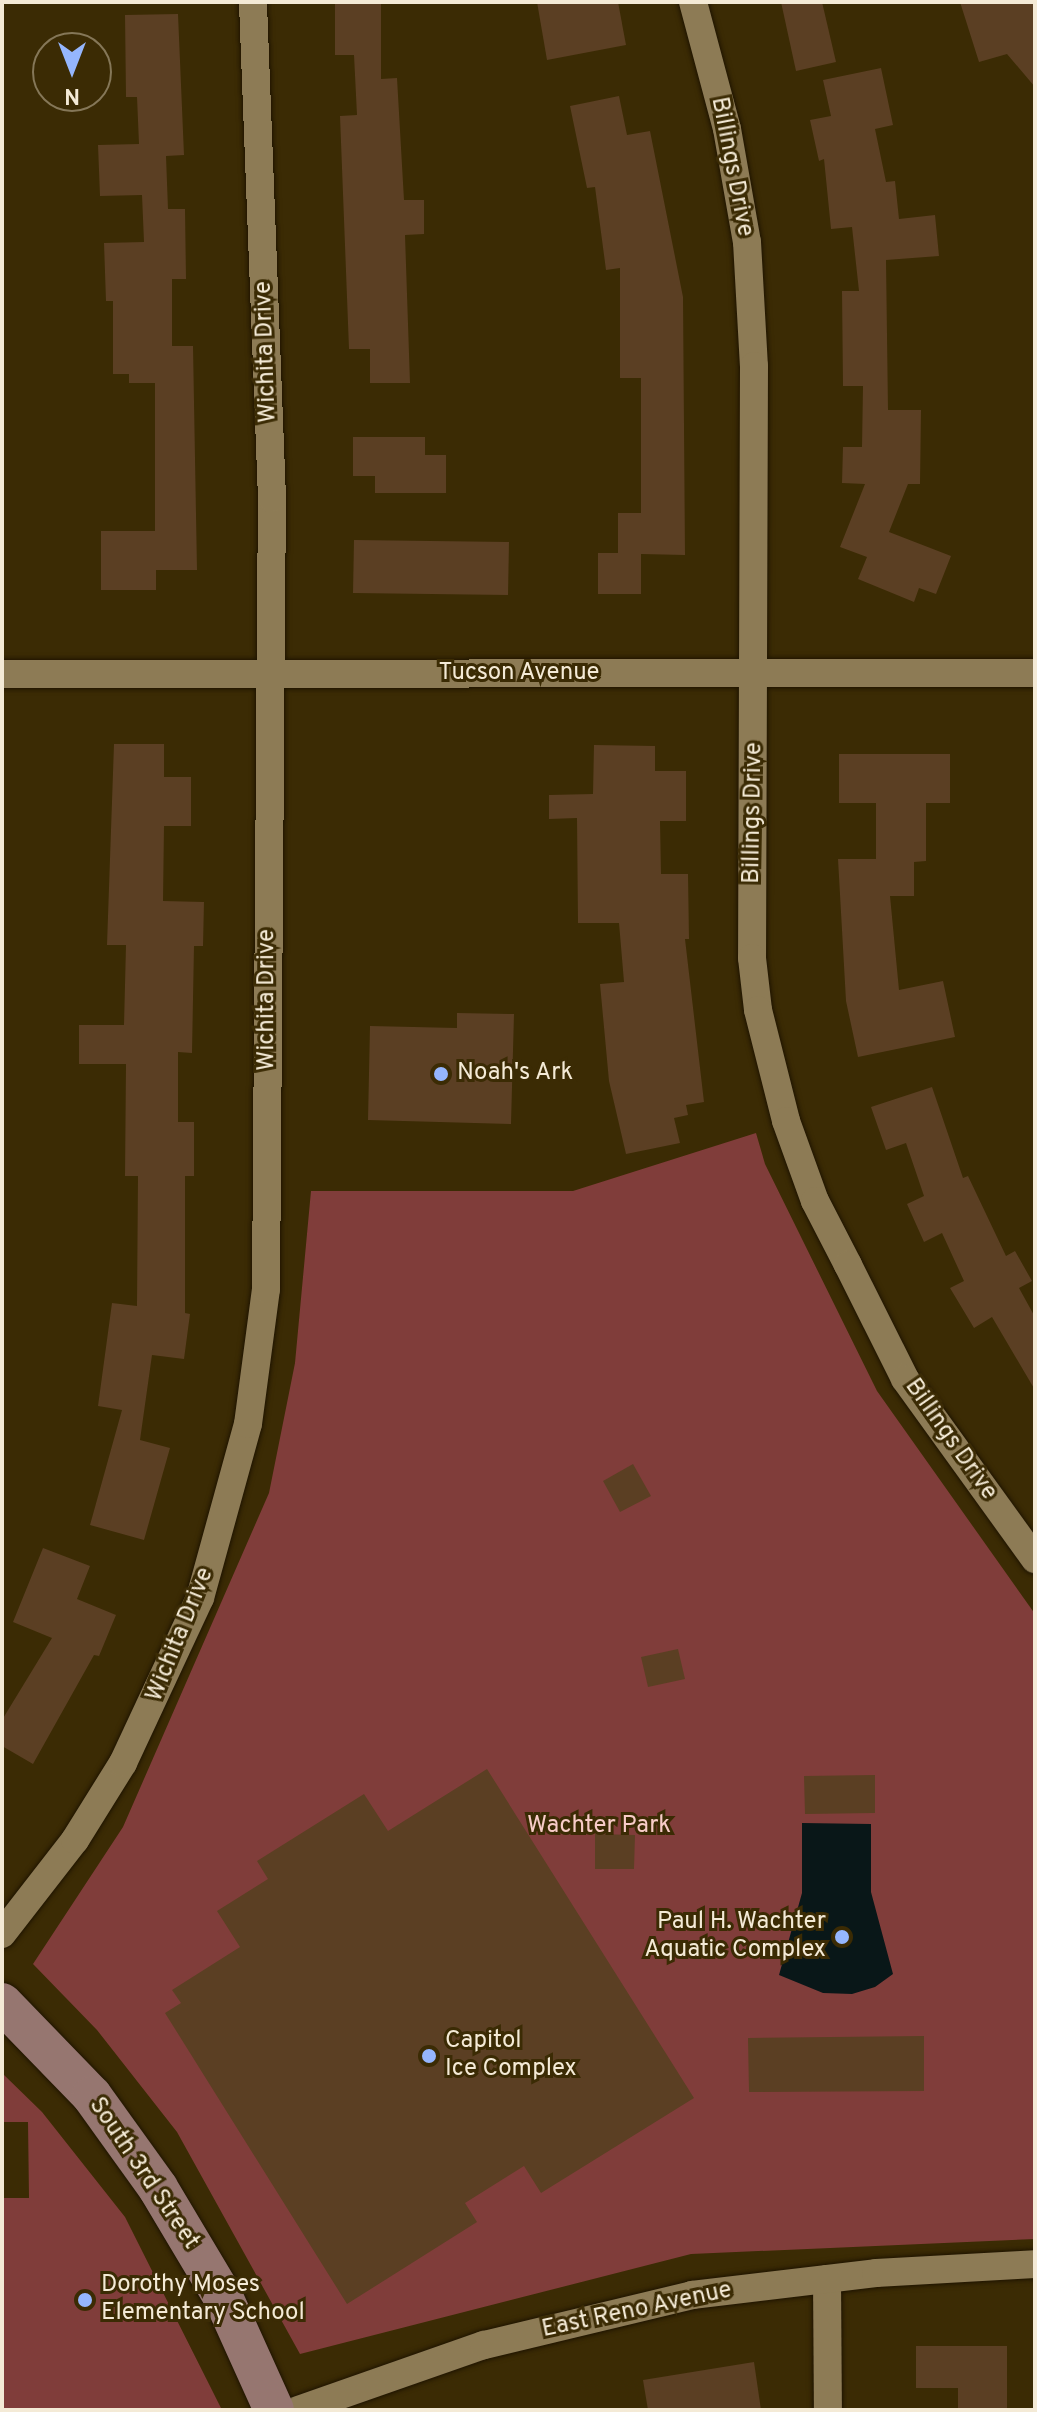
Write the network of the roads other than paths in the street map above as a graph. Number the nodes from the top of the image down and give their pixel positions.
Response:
1 (253, 2) edge
2 (693, 2) edge
3 (756, 673) junction
4 (1035, 673) edge
5 (2, 674) edge
6 (271, 674) junction
7 (1035, 1559) edge
8 (2, 1934) edge
9 (2, 2003) edge
10 (1035, 2264) edge
11 (827, 2279) junction
12 (274, 2410) edge
13 (298, 2410) edge
14 (828, 2410) edge

1 - 6 street, Wichita Drive
2 - 3 street, Billings Drive
3 - 4 street, Tucson Avenue
3 - 6 street, Tucson Avenue
3 - 7 street, Billings Drive
5 - 6 street, Tucson Avenue
6 - 8 street, Wichita Drive
9 - 12 street, South 3rd Street
10 - 11 street, East Reno Avenue
11 - 13 street, East Reno Avenue
11 - 14 street

